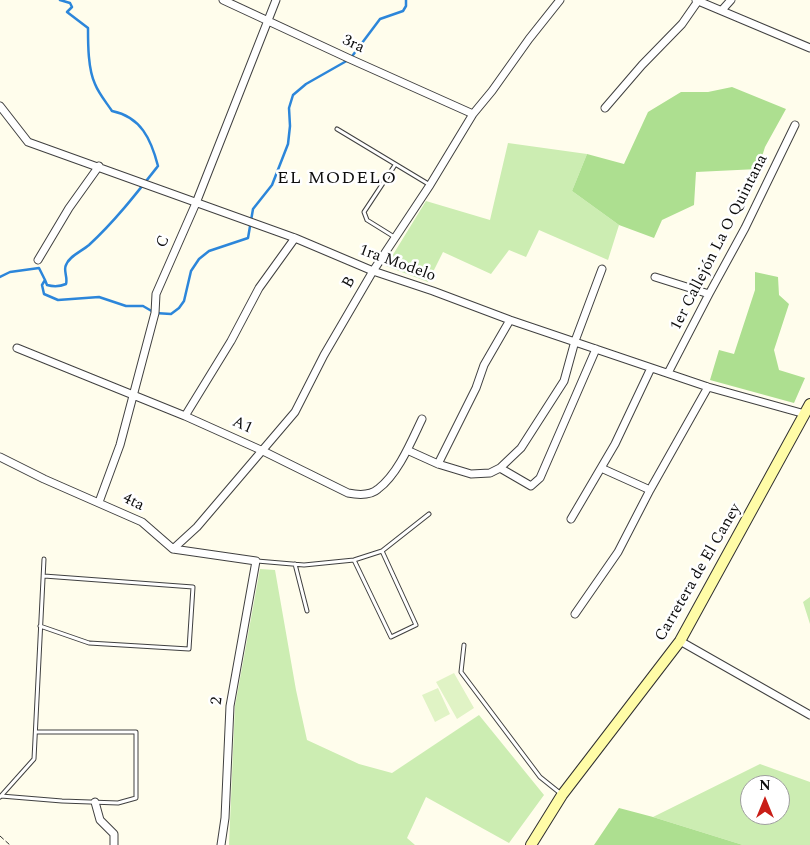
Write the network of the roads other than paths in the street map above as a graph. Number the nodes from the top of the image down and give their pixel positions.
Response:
1 (224, 0) edge
2 (276, 0) edge
3 (560, 0) edge
4 (731, 0) edge
5 (697, 1) edge
6 (722, 10) junction
7 (267, 20) junction
8 (810, 48) edge
9 (0, 106) edge
10 (605, 108) dead end
11 (472, 114) junction
12 (795, 125) dead end
13 (337, 129) dead end
14 (396, 165) junction
15 (99, 166) junction
16 (430, 185) junction
17 (196, 203) junction
18 (294, 238) junction
19 (396, 238) junction
20 (38, 260) dead end
21 (602, 269) dead end
22 (373, 271) junction
23 (655, 277) dead end
24 (709, 294) junction
25 (510, 320) junction
26 (575, 341) junction
27 (16, 348) dead end
28 (596, 349) junction
29 (651, 368) junction
30 (668, 373) junction
31 (708, 387) junction
32 (134, 394) junction
33 (810, 404) edge
34 (805, 414) junction
35 (185, 416) junction
36 (422, 419) dead end
37 (407, 450) junction
38 (263, 451) junction
39 (0, 457) edge
40 (438, 464) junction
41 (500, 468) junction
42 (602, 468) junction
43 (650, 490) junction
44 (99, 502) junction
45 (429, 514) dead end
46 (571, 520) dead end
47 (173, 549) junction
48 (382, 552) junction
49 (44, 559) dead end
50 (354, 560) junction
51 (256, 561) junction
52 (296, 564) junction
53 (44, 576) junction
54 (307, 611) dead end
55 (575, 614) dead end
56 (40, 626) junction
57 (680, 641) junction
58 (464, 645) dead end
59 (810, 715) edge
60 (36, 732) junction
61 (562, 794) junction
62 (1, 797) edge
63 (95, 802) junction
64 (114, 845) edge
65 (221, 845) edge
66 (531, 845) edge

1 - 7 street, 3ra
2 - 7 street, C
3 - 11 street, B
4 - 6 street
5 - 6 street
5 - 10 street
6 - 8 street
7 - 11 street, 3ra
7 - 17 street, C
9 - 15 street, 1ra Modelo
11 - 16 street, B
12 - 24 street, 1er Callejón La O Quintana
13 - 14 lane
14 - 16 lane
14 - 19 lane
15 - 17 street, 1ra Modelo
15 - 20 street
16 - 19 street, B
17 - 18 street, 1ra Modelo
17 - 32 street, C
18 - 22 street, 1ra Modelo
18 - 35 street
19 - 22 street, B
21 - 26 street
22 - 25 street, 1ra Modelo
22 - 38 street, B
23 - 24 street
24 - 30 street, 1er Callejón La O Quintana
25 - 26 street, 1ra Modelo
25 - 40 street
26 - 28 street, 1ra Modelo
26 - 41 street
27 - 32 street, A1
28 - 29 street, 1ra Modelo
28 - 41 street
29 - 30 street, 1ra Modelo
29 - 42 street
30 - 31 street, 1ra Modelo
31 - 34 street, 1ra Modelo
31 - 43 street
32 - 35 street, A1
32 - 44 street, C
33 - 34 main road, Carretera de El Caney
34 - 57 main road, Carretera de El Caney
35 - 38 street, A1
36 - 37 street, A1
37 - 38 street, A1
37 - 40 street
38 - 47 street, B
39 - 44 street, 4ta
40 - 41 street
42 - 43 street
42 - 46 street
43 - 55 street
44 - 47 street, 4ta
45 - 48 lane
47 - 51 street
48 - 50 lane
48 - 50 lane
49 - 53 lane
50 - 52 lane
51 - 52 lane
51 - 65 street, 2
52 - 54 lane
53 - 56 lane
53 - 56 lane
56 - 60 lane
57 - 59 street
57 - 61 main road, Carretera de El Caney
58 - 61 lane
60 - 62 lane
60 - 63 lane
61 - 66 main road, Carretera de El Caney
62 - 63 lane
63 - 64 street

